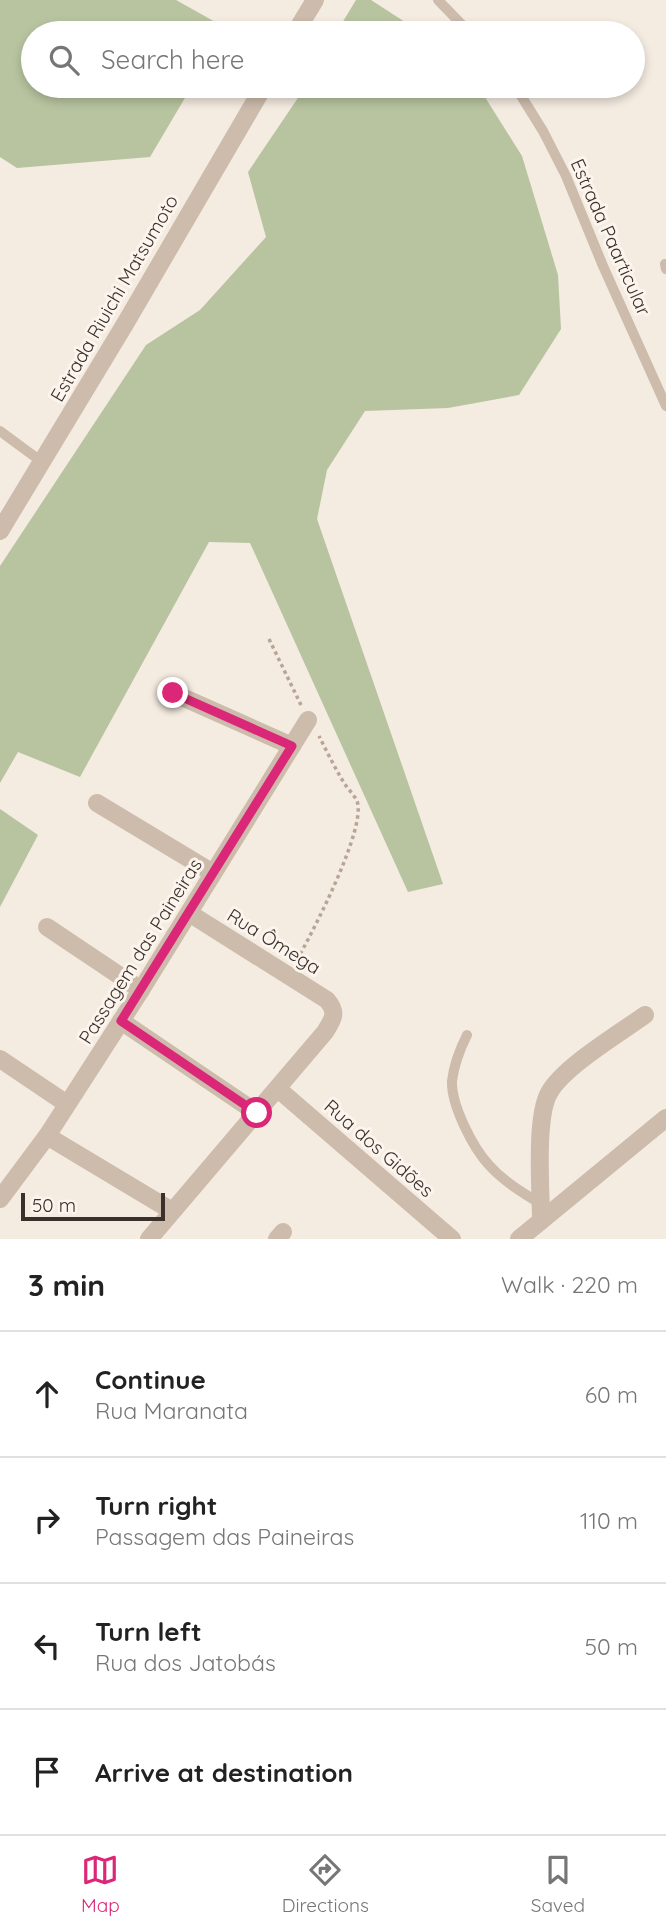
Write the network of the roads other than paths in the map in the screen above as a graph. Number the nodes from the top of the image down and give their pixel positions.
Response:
1 (315, 0) edge
2 (438, 0) edge
3 (302, 21) edge
4 (458, 21) edge
5 (257, 98) edge
6 (522, 98) edge
7 (666, 406) edge
8 (0, 431) edge
9 (41, 462) junction
10 (0, 531) edge
11 (173, 693) dead end
12 (308, 720) road end
13 (292, 746) junction
14 (97, 803) dead end
15 (213, 873) junction
16 (189, 913) junction
17 (47, 927) dead end
18 (142, 990) junction
19 (645, 1015) dead end
20 (121, 1021) junction
21 (467, 1035) dead end
22 (0, 1059) edge
23 (278, 1089) junction
24 (67, 1104) junction
25 (257, 1113) junction
26 (666, 1118) edge
27 (47, 1136) junction
28 (0, 1199) edge
29 (172, 1211) junction
30 (541, 1213) junction
31 (149, 1239) edge
32 (452, 1239) edge
33 (519, 1239) edge

1 - 3 street
2 - 4 lane
5 - 9 street, Estrada Riuichi Matsumoto
6 - 7 lane, Estrada Paarticular
8 - 9 lane
9 - 10 street, Estrada Riuichi Matsumoto
11 - 13 street
12 - 13 street, Passagem das Paineiras
13 - 15 street, Passagem das Paineiras
14 - 15 street
15 - 16 street, Passagem das Paineiras
16 - 18 street, Passagem das Paineiras
16 - 23 street, Rua Ômega
17 - 18 street
18 - 20 street, Passagem das Paineiras
19 - 30 street
20 - 24 street, Passagem das Paineiras
20 - 25 street
21 - 30 lane
22 - 24 street
23 - 25 street
23 - 32 street, Rua dos Gidões
24 - 27 street, Passagem das Paineiras
25 - 29 street
26 - 30 street
27 - 28 street, Passagem das Paineiras
27 - 29 street
29 - 31 street
30 - 33 street

